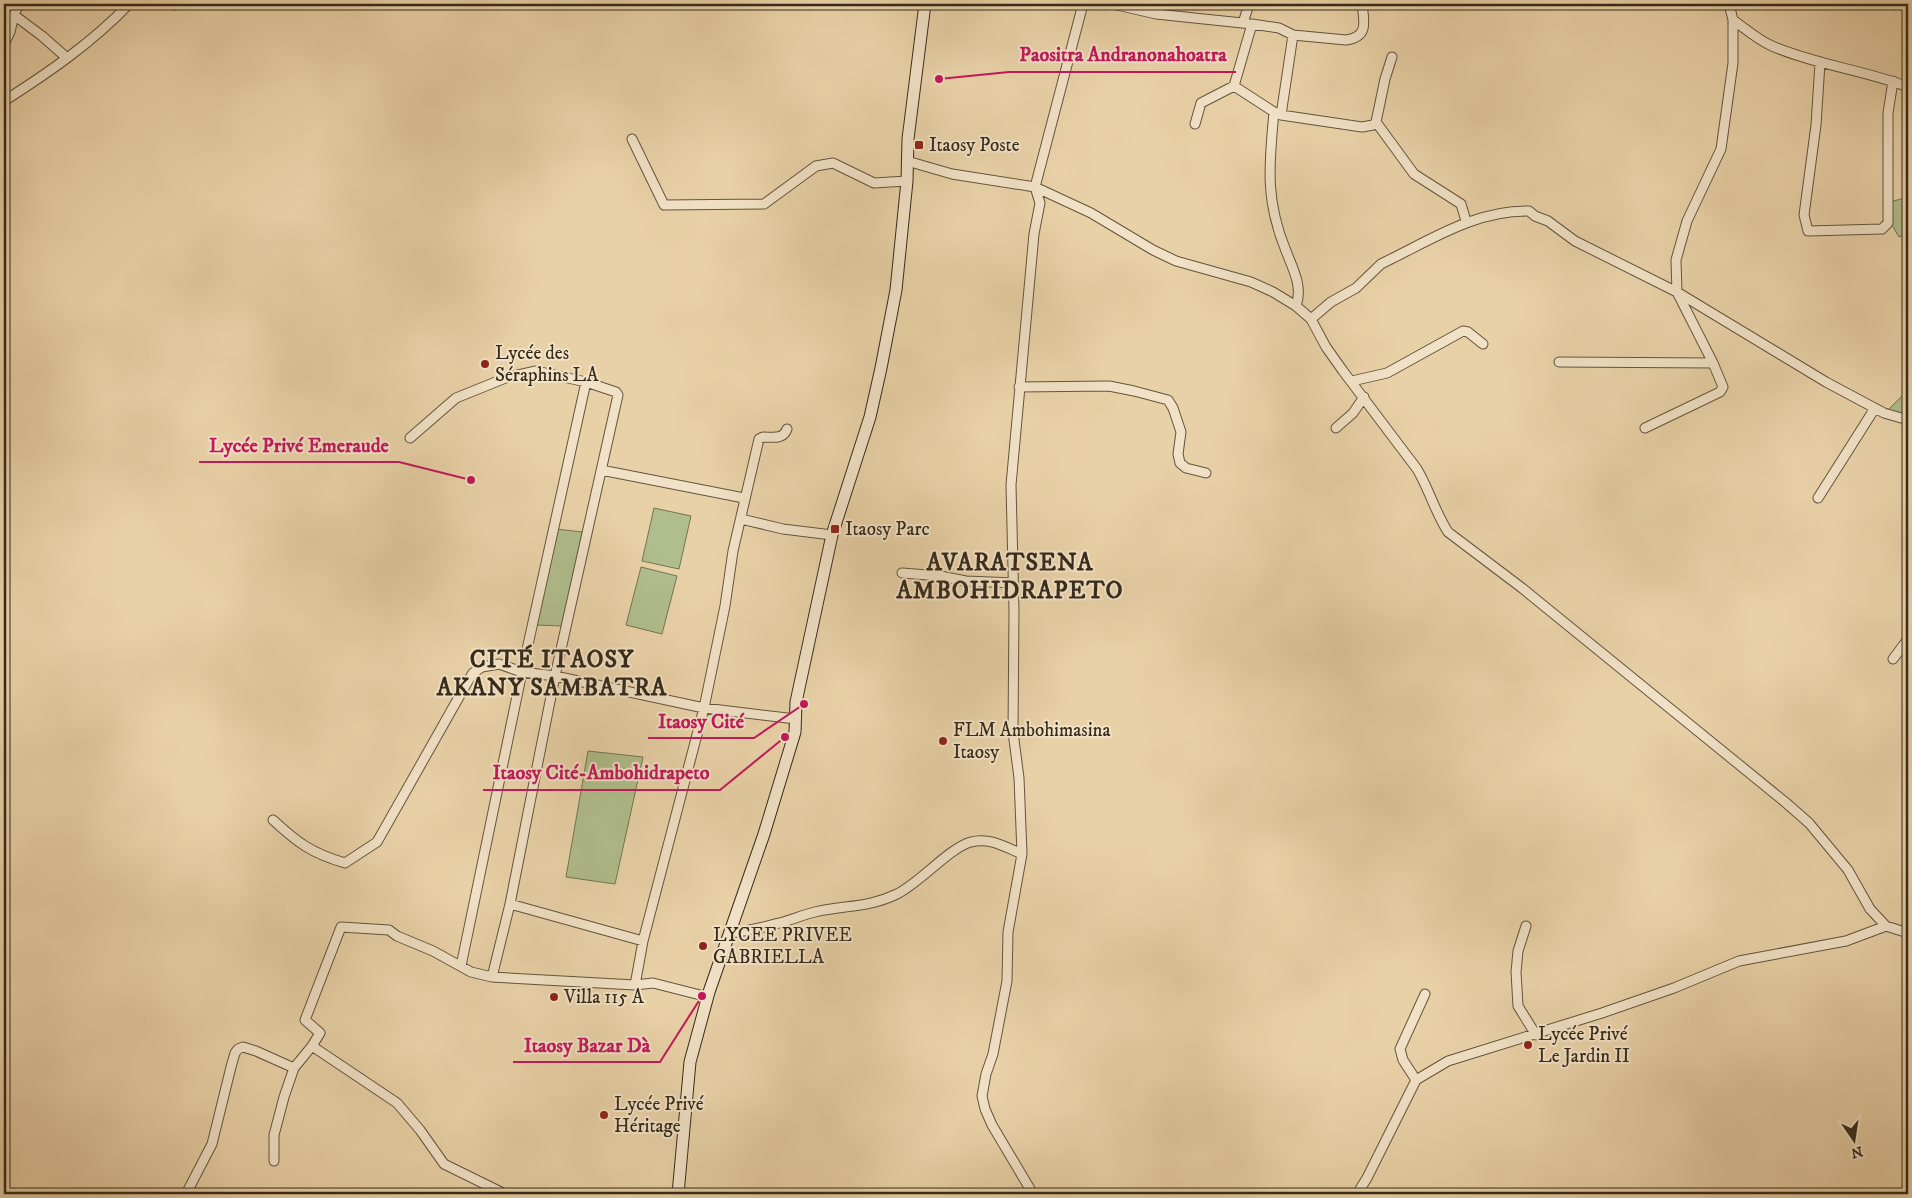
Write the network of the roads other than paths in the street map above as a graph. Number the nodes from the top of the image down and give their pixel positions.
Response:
1 (20, 4) edge
2 (129, 4) edge
3 (925, 4) edge
4 (1083, 4) edge
5 (1113, 4) edge
6 (1249, 4) edge
7 (1362, 4) edge
8 (1729, 4) edge
9 (14, 15) junction
10 (1733, 20) junction
11 (1248, 23) junction
12 (1293, 35) junction
13 (4, 44) edge
14 (1392, 57) dead end
15 (67, 58) junction
16 (1820, 63) junction
17 (1893, 81) junction
18 (1234, 86) junction
19 (1908, 87) edge
20 (4, 101) edge
21 (1277, 114) junction
22 (1376, 122) junction
23 (1195, 124) dead end
24 (632, 139) dead end
25 (907, 162) junction
26 (906, 181) junction
27 (1035, 187) junction
28 (1466, 222) junction
29 (1677, 292) junction
30 (1296, 306) junction
31 (1311, 319) junction
32 (1484, 344) dead end
33 (1559, 362) dead end
34 (1713, 363) junction
35 (1352, 381) junction
36 (586, 382) junction
37 (1019, 387) junction
38 (1364, 397) junction
39 (1875, 408) junction
40 (1908, 420) edge
41 (1336, 428) dead end
42 (1645, 428) dead end
43 (786, 429) dead end
44 (410, 438) dead end
45 (602, 470) junction
46 (1206, 473) dead end
47 (744, 498) junction
48 (1818, 498) dead end
49 (741, 519) junction
50 (832, 535) junction
51 (902, 573) dead end
52 (1014, 583) junction
53 (1908, 639) edge
54 (1893, 659) dead end
55 (522, 672) junction
56 (555, 676) junction
57 (704, 708) junction
58 (796, 719) junction
59 (273, 820) dead end
60 (1022, 854) junction
61 (510, 904) junction
62 (1526, 926) dead end
63 (1886, 926) junction
64 (730, 933) junction
65 (1908, 933) edge
66 (644, 941) junction
67 (461, 966) junction
68 (492, 977) junction
69 (635, 985) junction
70 (1425, 994) dead end
71 (708, 997) junction
72 (1536, 1035) junction
73 (312, 1046) junction
74 (294, 1068) junction
75 (1416, 1080) junction
76 (274, 1161) dead end
77 (186, 1194) edge
78 (505, 1194) edge
79 (678, 1194) edge
80 (1033, 1194) edge
81 (1357, 1194) edge

1 - 9 street
2 - 15 street
3 - 25 street
4 - 27 street
5 - 11 street
6 - 11 street
7 - 12 street
8 - 10 street
9 - 13 street
9 - 15 street
10 - 16 street
10 - 29 street
11 - 12 street
11 - 18 street
12 - 21 street
14 - 22 street
15 - 20 street
16 - 17 street
16 - 17 street
17 - 19 street
18 - 21 street
18 - 23 street
21 - 22 street
21 - 30 street
22 - 28 street
24 - 26 street
25 - 26 street
25 - 27 street
26 - 50 street
27 - 30 street
27 - 37 street
28 - 29 street
28 - 31 street
29 - 34 street
29 - 39 street
30 - 31 street
31 - 35 street
32 - 35 street
33 - 34 street
34 - 42 street
35 - 38 street
36 - 44 street
36 - 45 street
36 - 55 street
37 - 46 street
37 - 52 street
38 - 41 street
38 - 63 street
39 - 40 street
39 - 48 street
43 - 47 street
45 - 47 street
45 - 56 street
47 - 49 street
49 - 50 street
49 - 57 street
50 - 58 street
51 - 52 street
52 - 60 street
53 - 54 street
55 - 56 street
55 - 59 street
55 - 67 street
56 - 57 street
56 - 61 street
57 - 58 street
57 - 66 street
58 - 64 street
60 - 64 street
60 - 80 street
61 - 66 street
61 - 68 street
62 - 72 street
63 - 65 street
63 - 72 street
64 - 71 street
66 - 69 street
67 - 68 street
67 - 73 street
68 - 69 street
69 - 71 street
70 - 75 street
71 - 79 street
72 - 75 street
73 - 74 street
73 - 78 street
74 - 76 street
74 - 77 street
75 - 81 street

